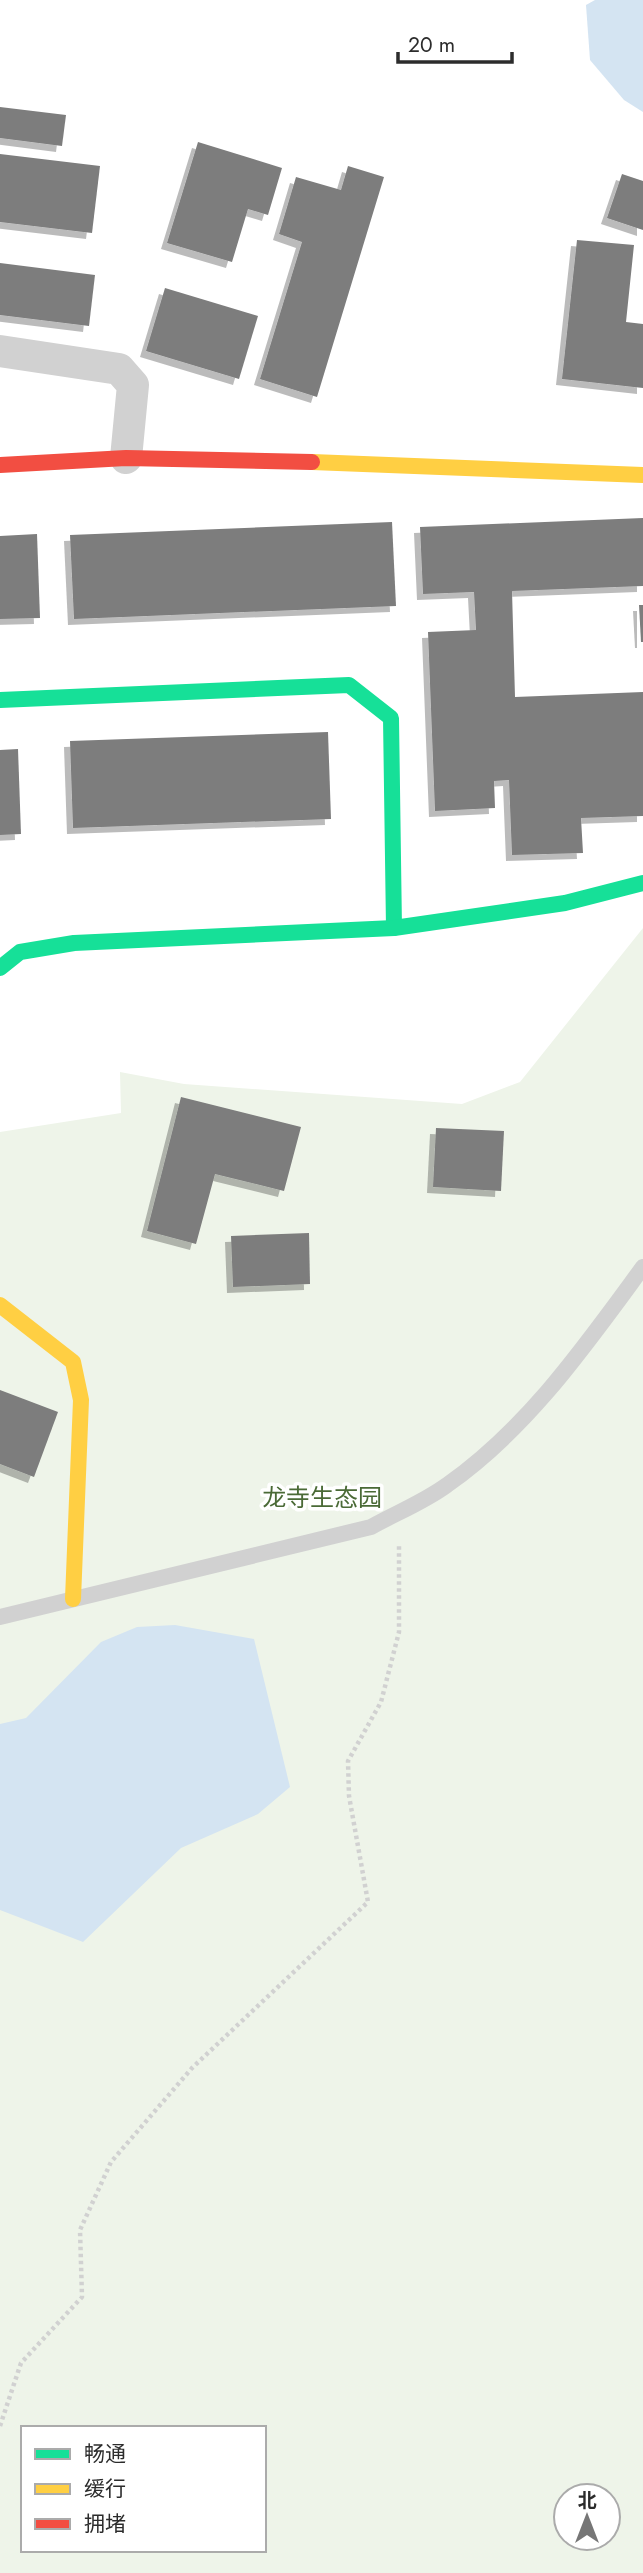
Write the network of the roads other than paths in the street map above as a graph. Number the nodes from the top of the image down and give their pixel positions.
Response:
1 (0, 351) edge
2 (126, 458) junction
3 (0, 465) edge
4 (643, 475) edge
5 (0, 700) edge
6 (643, 883) edge
7 (394, 928) junction
8 (0, 968) edge
9 (643, 1266) edge
10 (0, 1305) edge
11 (73, 1600) junction
12 (0, 1617) edge

1 - 2 street
2 - 3 street
2 - 4 street
5 - 7 street
6 - 7 street
7 - 8 street
9 - 11 lane
10 - 11 street
11 - 12 lane

